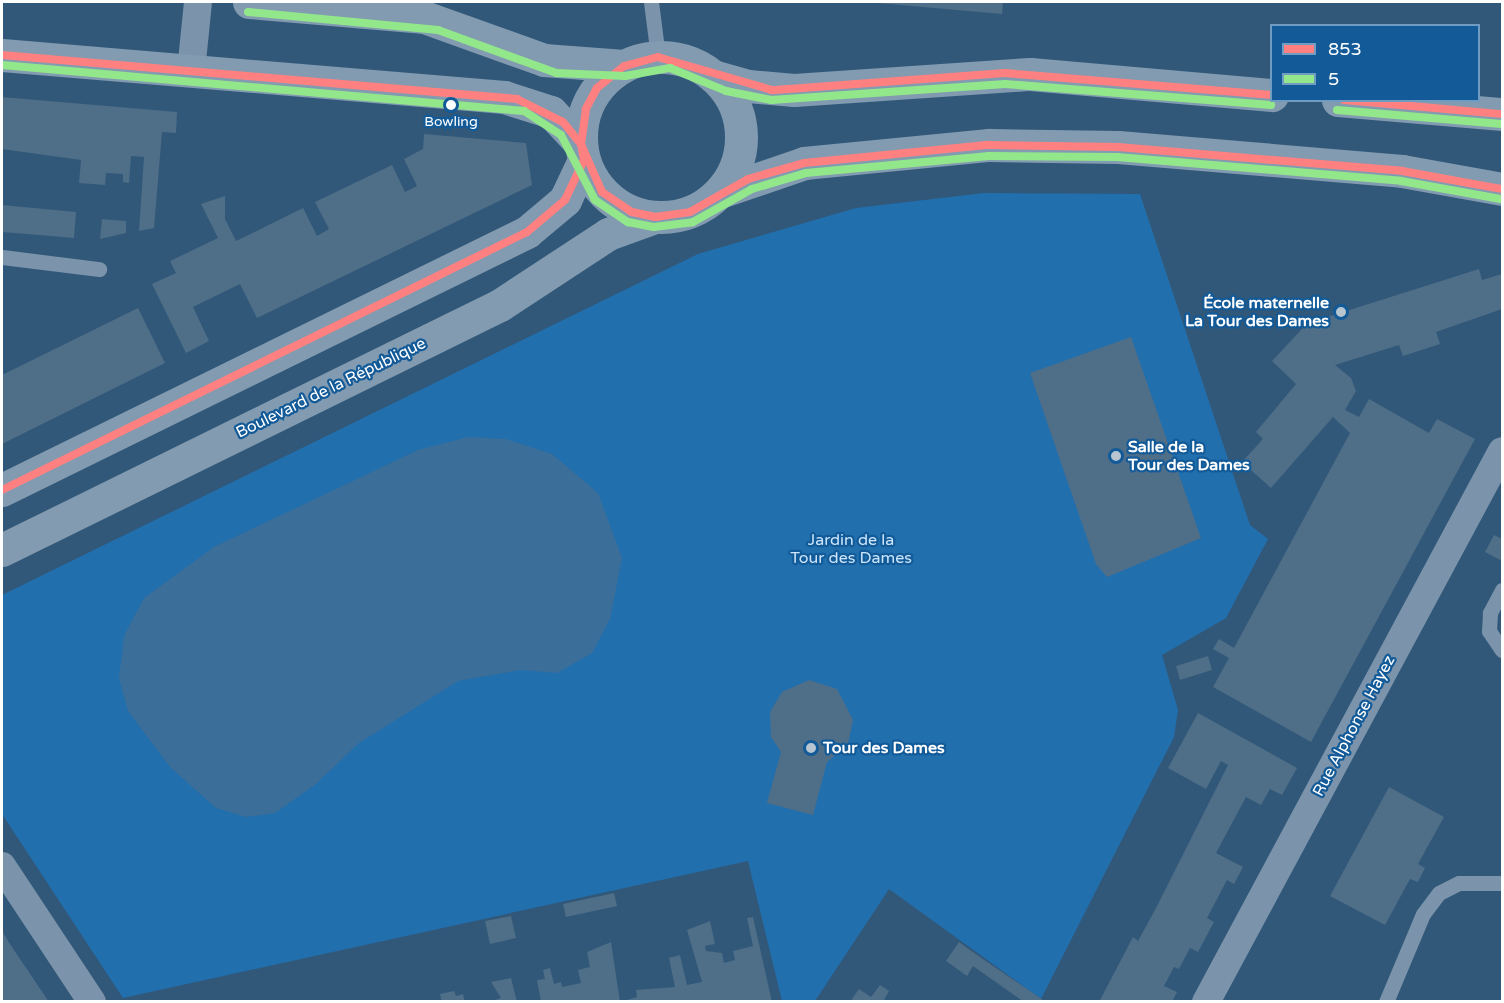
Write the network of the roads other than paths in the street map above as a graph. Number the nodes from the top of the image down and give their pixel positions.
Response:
1 (198, 2) edge
2 (249, 2) edge
3 (651, 2) edge
4 (2, 55) edge
5 (658, 57) junction
6 (624, 66) junction
7 (191, 71) junction
8 (713, 76) junction
9 (1270, 95) edge
10 (1362, 102) edge
11 (1503, 114) edge
12 (582, 152) junction
13 (1503, 189) edge
14 (720, 192) junction
15 (655, 217) junction
16 (2, 257) edge
17 (99, 269) dead end
18 (1503, 452) edge
19 (2, 490) edge
20 (2, 550) edge
21 (1503, 590) edge
22 (1503, 650) edge
23 (2, 866) edge
24 (1503, 883) edge
25 (92, 1002) edge
26 (1206, 1002) edge
27 (1386, 1002) edge

1 - 7 street
2 - 6 main road
3 - 5 lane
4 - 7 main road
5 - 6 main road
5 - 8 main road
6 - 12 main road
7 - 12 main road
8 - 9 main road
8 - 14 main road
10 - 11 main road
12 - 15 main road
12 - 19 main road
13 - 14 main road
14 - 15 main road
15 - 20 main road, Boulevard de la République
16 - 17 lane
18 - 26 street, Rue Alphonse Hayez
21 - 22 lane
23 - 25 street
24 - 27 lane

